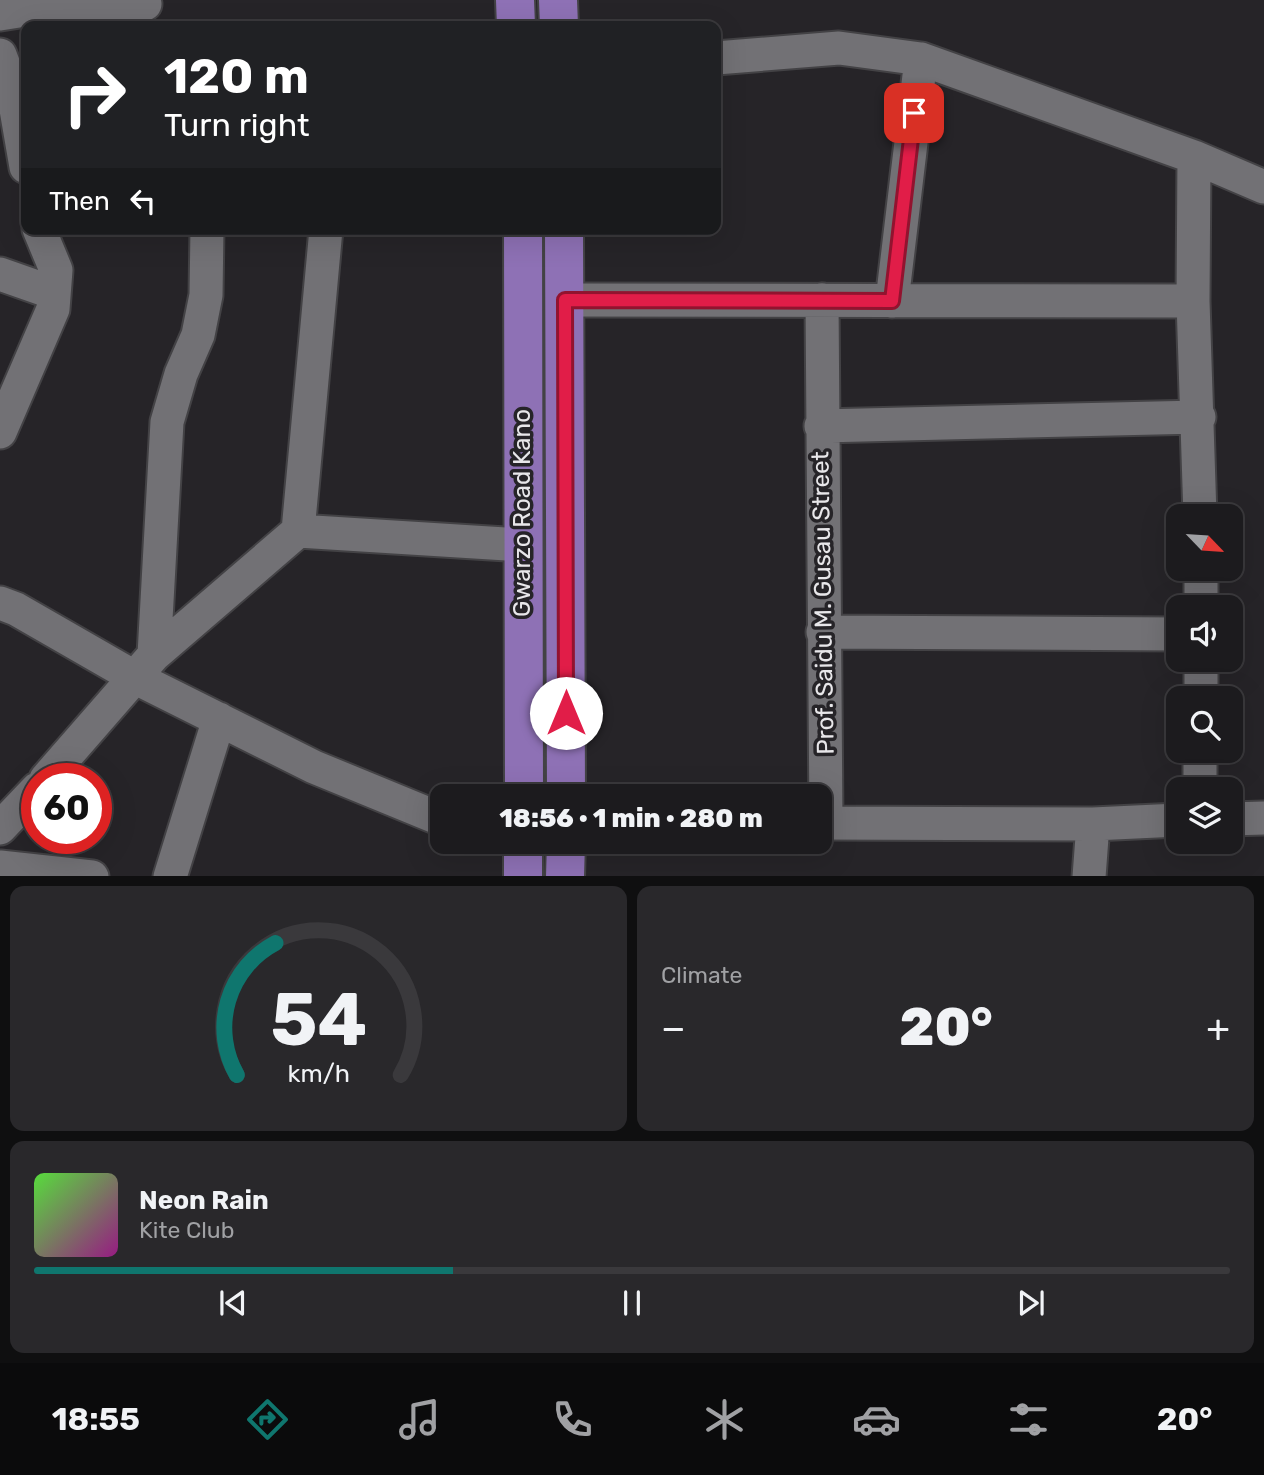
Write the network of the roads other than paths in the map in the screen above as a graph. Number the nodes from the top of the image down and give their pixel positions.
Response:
1 (515, 0) edge
2 (558, 0) edge
3 (145, 10) edge
4 (0, 14) edge
5 (516, 21) edge
6 (559, 21) edge
7 (0, 55) edge
8 (721, 58) edge
9 (921, 59) junction
10 (21, 138) edge
11 (1194, 157) junction
12 (1264, 187) edge
13 (41, 235) edge
14 (207, 235) edge
15 (325, 235) edge
16 (523, 235) edge
17 (564, 235) edge
18 (0, 274) edge
19 (54, 293) junction
20 (565, 300) junction
21 (822, 300) junction
22 (892, 301) junction
23 (1194, 302) junction
24 (1199, 417) junction
25 (821, 426) junction
26 (0, 432) edge
27 (1200, 504) edge
28 (298, 531) junction
29 (522, 545) junction
30 (0, 603) edge
31 (823, 632) junction
32 (1166, 634) edge
33 (145, 666) junction
34 (219, 719) junction
35 (60, 763) edge
36 (524, 784) edge
37 (566, 784) edge
38 (823, 784) edge
39 (21, 806) edge
40 (430, 815) edge
41 (1264, 818) edge
42 (1243, 819) edge
43 (1166, 821) edge
44 (832, 823) edge
45 (1093, 824) junction
46 (0, 828) edge
47 (566, 854) edge
48 (0, 867) edge
49 (83, 876) edge
50 (170, 876) edge
51 (565, 876) edge
52 (1090, 876) edge

1 - 5 main road
2 - 6 main road
3 - 4 street
7 - 10 street
8 - 9 street
9 - 11 street
9 - 22 street
11 - 12 street
11 - 23 street
13 - 19 street
14 - 33 street
15 - 28 street
16 - 29 main road, Gwarzo Road Kano
17 - 20 main road
18 - 19 street
19 - 26 street
20 - 21 street
20 - 37 main road
21 - 22 street
21 - 25 street, Prof. Saidu M. Gusau Street
22 - 23 street
23 - 24 street
24 - 25 street
24 - 27 street
25 - 31 street, Prof. Saidu M. Gusau Street
28 - 29 street
28 - 33 street
29 - 36 main road, Gwarzo Road Kano
30 - 33 street
31 - 32 street
31 - 38 street, Prof. Saidu M. Gusau Street
33 - 34 street
33 - 35 street
34 - 40 street
34 - 50 street
39 - 46 street
41 - 42 street
43 - 45 street
44 - 45 street
45 - 52 street
47 - 51 main road
48 - 49 street

